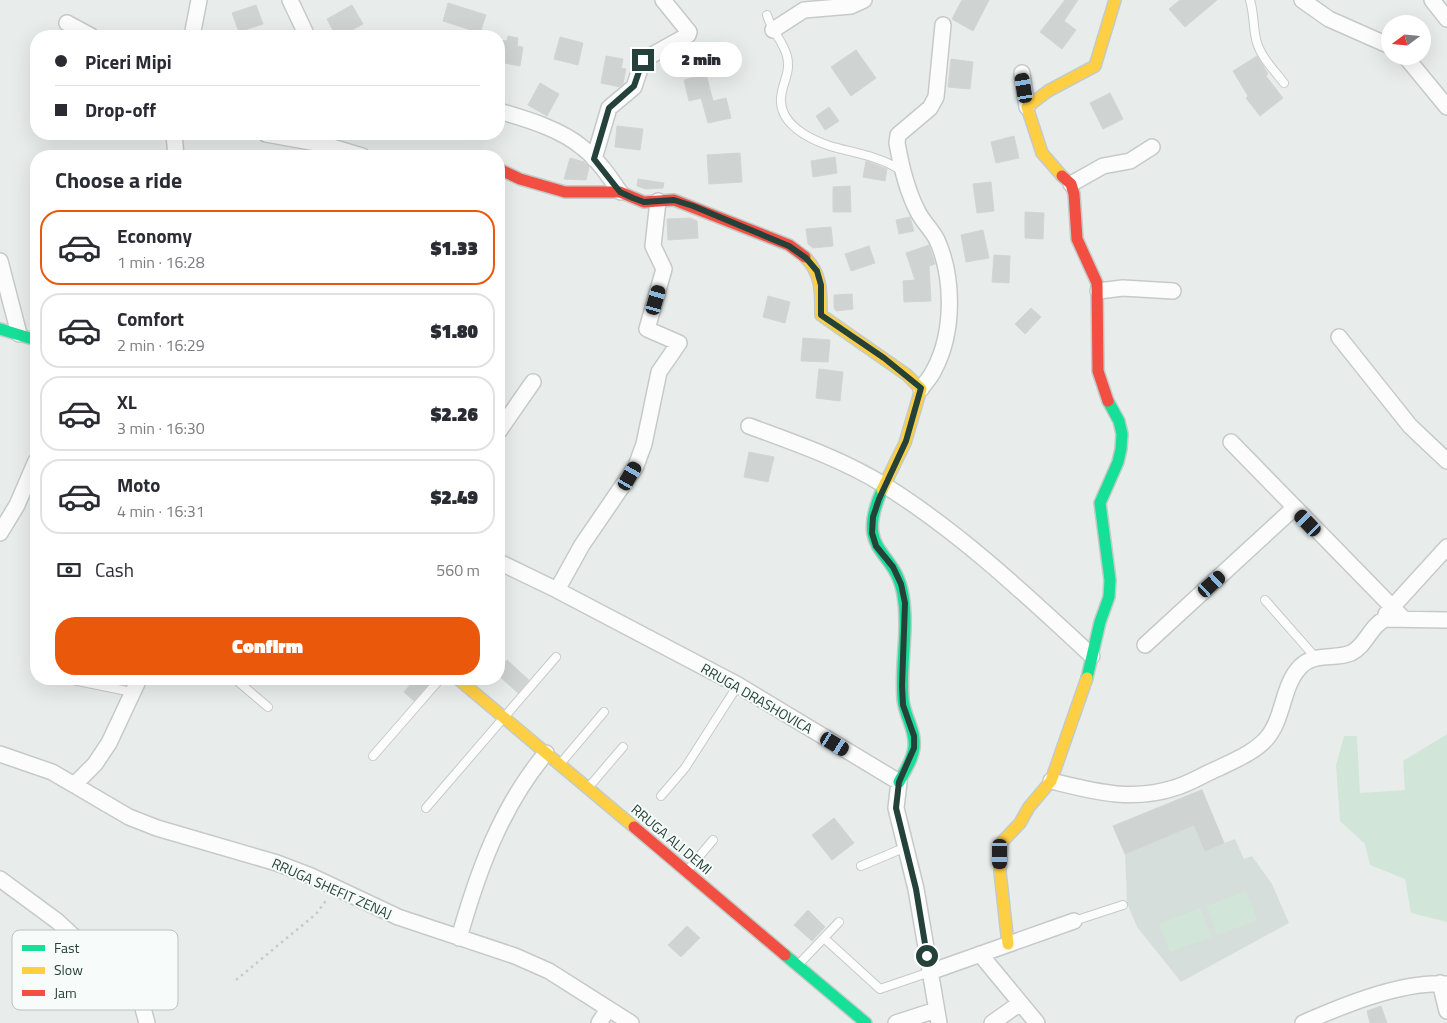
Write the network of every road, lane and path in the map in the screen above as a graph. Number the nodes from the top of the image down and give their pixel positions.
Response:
1 (199, 0) edge
2 (290, 0) edge
3 (663, 0) edge
4 (864, 0) edge
5 (1115, 0) edge
6 (1250, 0) edge
7 (1302, 0) edge
8 (1432, 0) edge
9 (767, 15) dead end
10 (1447, 18) edge
11 (67, 23) dead end
12 (943, 25) dead end
13 (80, 30) edge
14 (193, 30) edge
15 (304, 30) edge
16 (773, 30) junction
17 (1381, 42) edge
18 (1415, 65) edge
19 (1022, 73) dead end
20 (1284, 83) dead end
21 (1027, 107) junction
22 (1447, 107) edge
23 (505, 113) edge
24 (300, 140) edge
25 (1152, 147) dead end
26 (342, 150) edge
27 (594, 159) junction
28 (505, 172) edge
29 (906, 173) junction
30 (1071, 184) junction
31 (620, 192) junction
32 (658, 201) junction
33 (0, 261) edge
34 (1098, 291) junction
35 (1173, 291) dead end
36 (0, 329) edge
37 (19, 334) junction
38 (1339, 337) dead end
39 (30, 338) edge
40 (533, 382) dead end
41 (921, 388) junction
42 (505, 422) edge
43 (749, 426) dead end
44 (1230, 442) dead end
45 (1447, 461) edge
46 (30, 475) edge
47 (884, 486) junction
48 (17, 505) junction
49 (1294, 508) junction
50 (0, 510) edge
51 (0, 533) edge
52 (1447, 547) edge
53 (505, 565) edge
54 (557, 590) junction
55 (1265, 600) dead end
56 (1392, 608) junction
57 (1404, 619) junction
58 (1447, 620) edge
59 (1380, 621) junction
60 (1145, 645) dead end
61 (556, 656) dead end
62 (1092, 656) junction
63 (1316, 658) junction
64 (136, 685) edge
65 (242, 685) edge
66 (435, 685) edge
67 (465, 685) edge
68 (738, 686) junction
69 (268, 707) dead end
70 (604, 712) dead end
71 (504, 718) junction
72 (623, 747) dead end
73 (0, 754) edge
74 (546, 754) junction
75 (373, 756) dead end
76 (559, 764) junction
77 (1051, 781) junction
78 (899, 782) junction
79 (74, 785) junction
80 (588, 788) junction
81 (661, 796) dead end
82 (426, 808) dead end
83 (713, 840) dead end
84 (906, 847) junction
85 (861, 866) dead end
86 (686, 871) junction
87 (0, 879) edge
88 (334, 888) junction
89 (1123, 905) dead end
90 (1074, 921) joint
91 (839, 922) dead end
92 (67, 930) edge
93 (459, 938) junction
94 (824, 938) junction
95 (1008, 944) junction
96 (980, 954) junction
97 (798, 966) junction
98 (930, 972) junction
99 (236, 980) dead end
100 (1443, 984) edge
101 (1019, 1004) junction
102 (608, 1008) junction
103 (143, 1010) edge
104 (1447, 1011) edge
105 (938, 1017) edge
106 (147, 1023) edge
107 (599, 1023) edge
108 (631, 1023) edge
109 (866, 1023) edge
110 (896, 1023) edge
111 (992, 1023) edge
112 (1037, 1023) edge
113 (1303, 1023) edge

1 - 14 street
2 - 15 street
3 - 27 street
4 - 16 street
5 - 21 street
6 - 20 lane
7 - 17 street
8 - 10 street
9 - 16 lane
11 - 13 street
12 - 29 street
16 - 29 lane
18 - 22 street
19 - 21 street
21 - 30 street
23 - 27 street
24 - 26 street
25 - 30 street
27 - 31 street
28 - 31 street
29 - 41 street
30 - 34 street
31 - 32 street
32 - 41 street
32 - 54 street
33 - 37 street
34 - 35 street
34 - 62 street
36 - 37 street
37 - 39 street
38 - 45 street
40 - 42 street
41 - 47 street
43 - 47 street
44 - 49 street
46 - 48 street
47 - 62 street
47 - 78 street
48 - 50 street
48 - 51 street
49 - 56 street
49 - 60 street
52 - 56 street
53 - 54 street, RRUGA DRASHOVICA
54 - 68 street, RRUGA DRASHOVICA
55 - 63 lane
56 - 57 street
56 - 59 street
57 - 58 street
57 - 59 street
59 - 63 street
61 - 71 lane
62 - 77 street
63 - 77 street
64 - 79 street
65 - 69 lane
66 - 75 lane
67 - 71 street, RRUGA ALI DEMI
68 - 78 street, RRUGA DRASHOVICA
68 - 81 lane
70 - 76 lane
71 - 74 street, RRUGA ALI DEMI
71 - 82 lane
72 - 80 lane
73 - 79 street, RRUGA SHEFIT ZENAJ
74 - 76 street, RRUGA ALI DEMI
74 - 93 street
76 - 80 street, RRUGA ALI DEMI
77 - 95 street
78 - 84 street
79 - 88 street, RRUGA SHEFIT ZENAJ
80 - 86 street, RRUGA ALI DEMI
83 - 86 lane
84 - 85 lane
84 - 98 street
86 - 97 street, RRUGA ALI DEMI
87 - 92 street
88 - 93 street, RRUGA SHEFIT ZENAJ
88 - 99 path
89 - 90 lane
90 - 95 street
91 - 94 lane
93 - 102 street, RRUGA SHEFIT ZENAJ
94 - 97 lane
94 - 98 lane
95 - 96 street
96 - 98 street
96 - 101 street
97 - 109 street, RRUGA ALI DEMI
98 - 105 street
100 - 104 street
100 - 113 street
101 - 111 street
101 - 112 street
102 - 107 street
102 - 108 street, RRUGA SHEFIT ZENAJ
103 - 106 street
105 - 110 street

